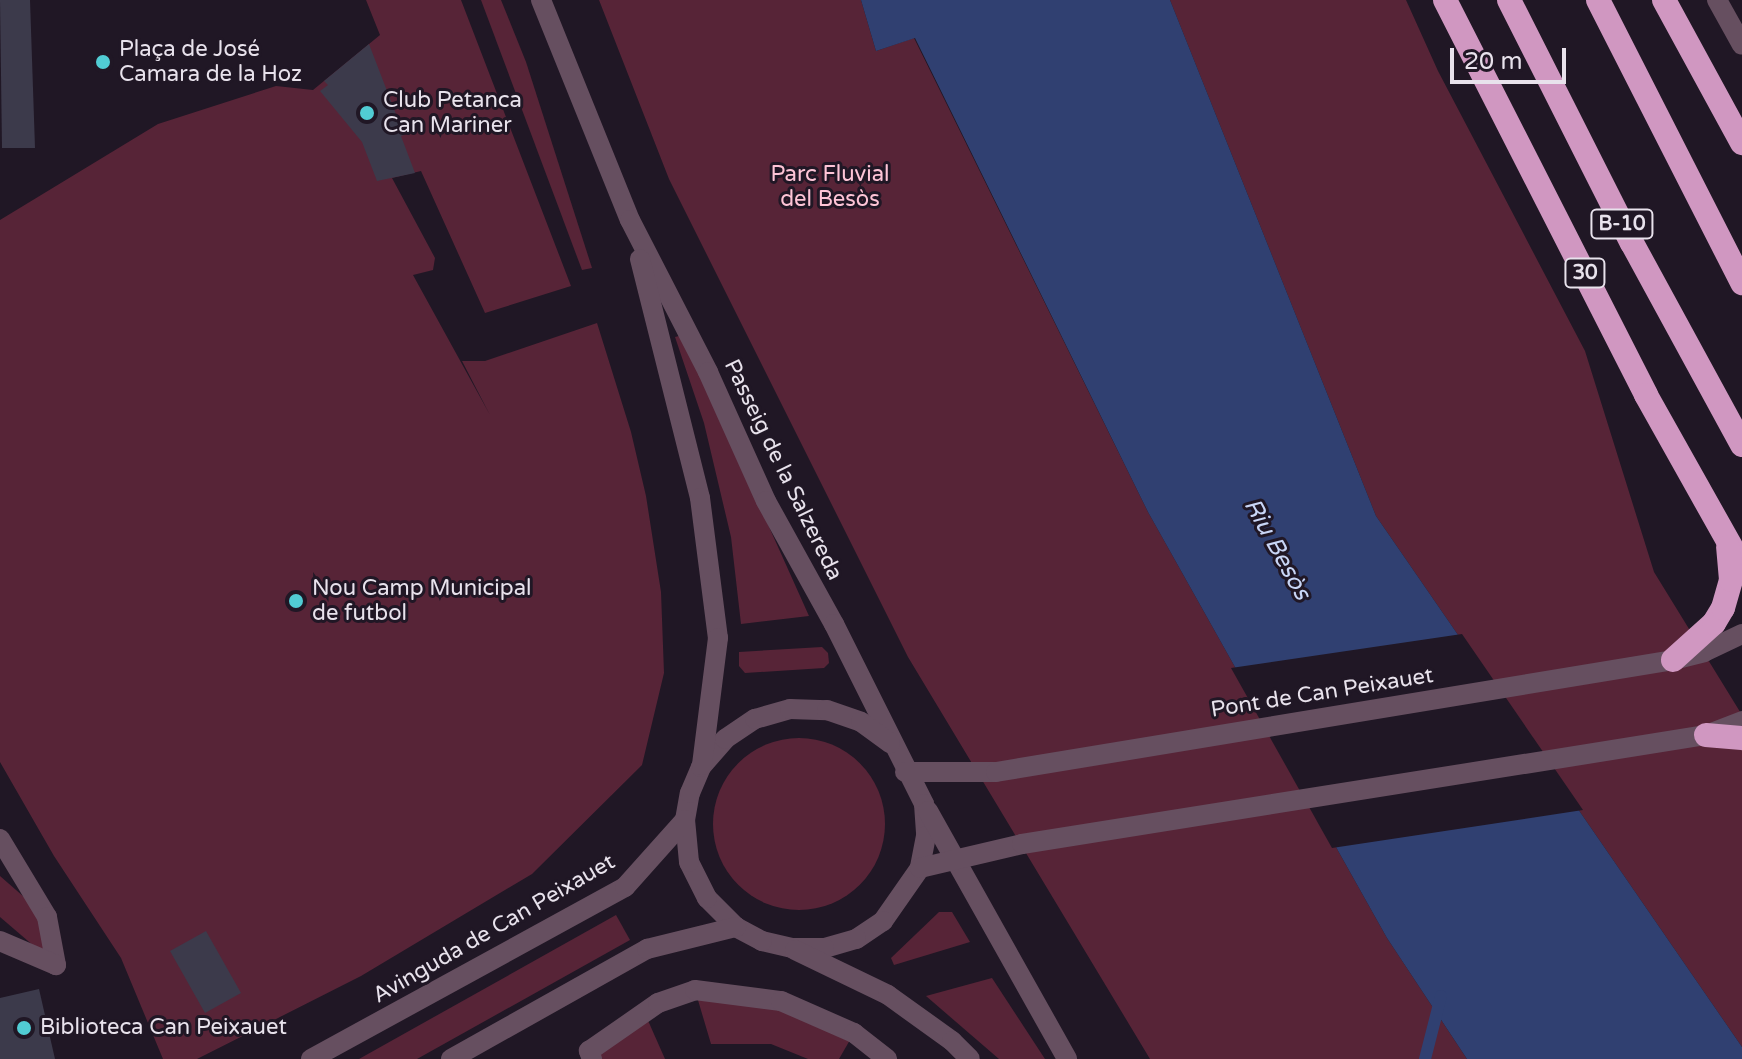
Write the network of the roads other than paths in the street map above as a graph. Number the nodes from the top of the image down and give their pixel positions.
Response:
1 (541, 0) edge
2 (1445, 0) edge
3 (1509, 0) edge
4 (1598, 0) edge
5 (1664, 0) edge
6 (1717, 0) edge
7 (1742, 45) edge
8 (1742, 143) edge
9 (630, 220) junction
10 (1742, 283) edge
11 (1742, 445) edge
12 (1728, 545) junction
13 (1742, 566) edge
14 (1742, 634) edge
15 (1673, 660) junction
16 (1742, 721) edge
17 (1706, 735) junction
18 (1742, 738) edge
19 (890, 743) junction
20 (701, 767) junction
21 (905, 772) junction
22 (924, 804) junction
23 (685, 820) junction
24 (0, 839) edge
25 (956, 860) junction
26 (920, 868) junction
27 (736, 927) junction
28 (0, 941) edge
29 (792, 948) junction
30 (311, 1059) edge
31 (451, 1059) edge
32 (592, 1059) edge
33 (887, 1059) edge
34 (970, 1059) edge
35 (1067, 1059) edge

1 - 9 street, Passeig de la Salzereda
2 - 12 highway, 30
3 - 11 highway, B-10
4 - 10 highway
5 - 8 highway
6 - 7 street
9 - 19 street, Passeig de la Salzereda
9 - 20 street, Passeig de la Salzereda
12 - 13 highway
12 - 15 highway
14 - 15 street, Pont de Can Peixauet
15 - 21 street, Pont de Can Peixauet
16 - 17 street
17 - 18 highway
17 - 25 street
19 - 20 street
19 - 21 street
20 - 23 street
21 - 22 street
22 - 25 street
22 - 26 street
23 - 27 street
23 - 30 street, Avinguda de Can Peixauet
24 - 28 street
25 - 26 street
25 - 35 street
26 - 29 street
27 - 29 street
27 - 31 street
29 - 34 street
32 - 33 street

